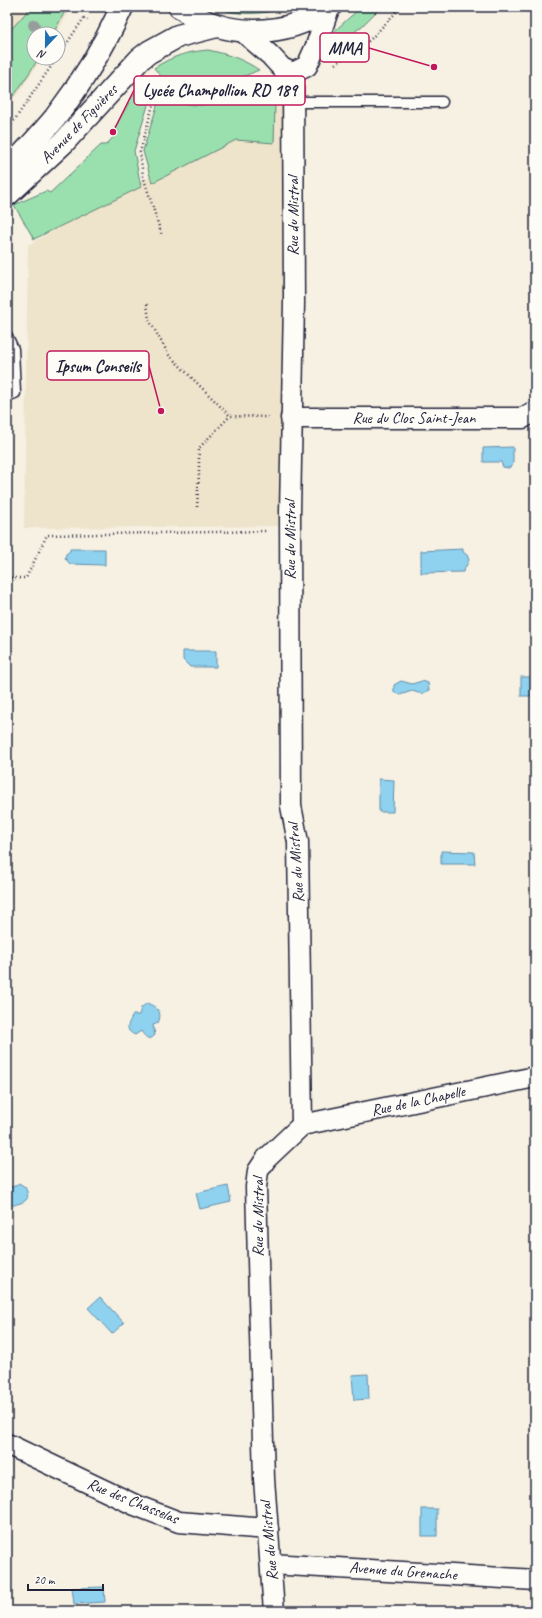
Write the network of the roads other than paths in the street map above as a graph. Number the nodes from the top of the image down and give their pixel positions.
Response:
1 (122, 7) edge
2 (180, 7) edge
3 (329, 8) edge
4 (217, 26) junction
5 (242, 31) junction
6 (293, 73) junction
7 (293, 102) junction
8 (442, 102) dead end
9 (7, 170) edge
10 (7, 195) edge
11 (7, 336) edge
12 (7, 396) edge
13 (535, 411) edge
14 (291, 418) junction
15 (535, 1077) edge
16 (302, 1125) junction
17 (7, 1444) edge
18 (268, 1529) junction
19 (271, 1564) junction
20 (535, 1580) edge
21 (274, 1611) edge

1 - 9 main road, Avenue de Figuières
2 - 4 main road
3 - 5 main road
3 - 6 street
4 - 5 main road
4 - 10 main road, Avenue de Figuières
5 - 6 street
6 - 7 street, Rue du Mistral
7 - 8 lane
7 - 14 street, Rue du Mistral
11 - 12 lane
13 - 14 street, Rue du Clos Saint-Jean
14 - 16 street, Rue du Mistral
15 - 16 street, Rue de la Chapelle
16 - 18 street, Rue du Mistral
17 - 18 street, Rue des Chasselas
18 - 19 street, Rue du Mistral
19 - 20 street, Avenue du Grenache
19 - 21 street, Rue du Mistral

